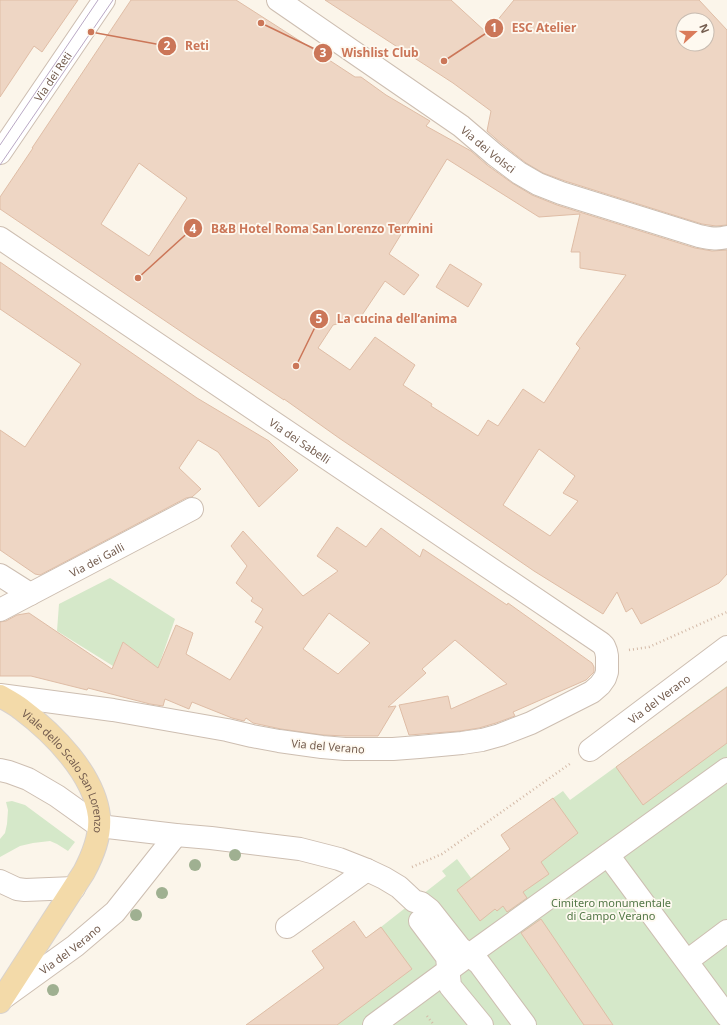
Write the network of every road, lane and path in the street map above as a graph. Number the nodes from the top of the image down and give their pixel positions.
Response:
1 (104, 0) edge
2 (278, 0) edge
3 (0, 153) edge
4 (727, 237) edge
5 (0, 238) edge
6 (192, 509) dead end
7 (0, 575) edge
8 (30, 594) junction
9 (0, 610) edge
10 (727, 612) edge
11 (601, 643) joint
12 (727, 647) edge
13 (624, 651) dead end
14 (0, 696) edge
15 (590, 750) joint
16 (727, 769) edge
17 (3, 772) edge
18 (99, 826) junction
19 (176, 835) junction
20 (608, 855) junction
21 (376, 874) junction
22 (0, 881) edge
23 (74, 888) junction
24 (414, 901) junction
25 (287, 928) dead end
26 (727, 931) edge
27 (469, 955) junction
28 (687, 960) junction
29 (448, 970) junction
30 (1, 1000) edge
31 (727, 1016) edge
32 (374, 1025) edge
33 (482, 1025) edge
34 (524, 1025) edge

1 - 3 street, Via dei Reti
2 - 4 street, Via dei Volsci
5 - 11 street, Via dei Sabelli
6 - 8 street, Via dei Galli
7 - 8 street
8 - 9 street, Via dei Galli
10 - 13 path
11 - 14 street, Via del Verano
12 - 15 street, Via del Verano
14 - 18 main road, Viale dello Scalo San Lorenzo
15 - 21 path
16 - 20 street
17 - 18 street
18 - 19 street
18 - 23 main road, Viale dello Scalo San Lorenzo
19 - 21 street
19 - 30 street, Via del Verano
20 - 27 street
20 - 28 street
21 - 24 street
21 - 25 street
22 - 23 street
23 - 30 main road, Viale dello Scalo San Lorenzo
24 - 27 street
24 - 29 street
26 - 28 street
27 - 29 street
27 - 34 street
28 - 31 street
29 - 32 street
29 - 33 street

